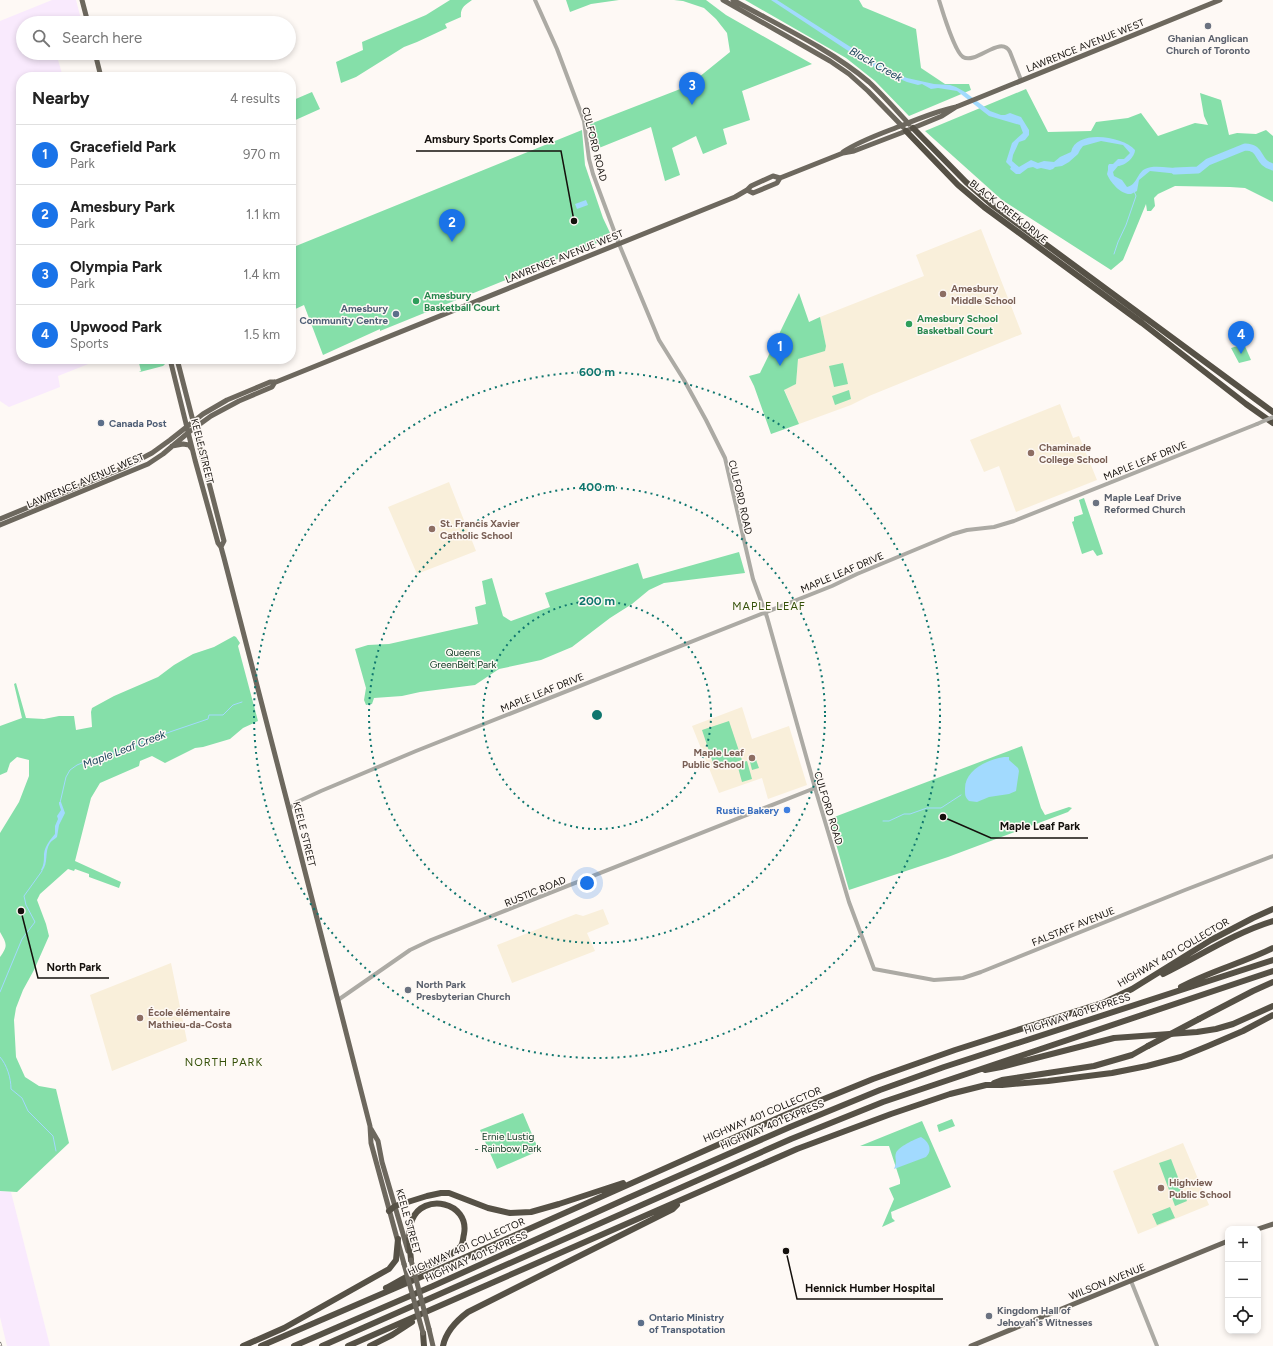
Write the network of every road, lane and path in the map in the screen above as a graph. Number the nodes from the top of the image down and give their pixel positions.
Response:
1 (82, 0) edge
2 (535, 0) edge
3 (723, 0) edge
4 (733, 0) edge
5 (939, 0) edge
6 (1220, 0) edge
7 (86, 16) edge
8 (97, 60) edge
9 (100, 72) edge
10 (1021, 80) junction
11 (956, 107) junction
12 (908, 123) junction
13 (901, 126) junction
14 (913, 128) junction
15 (906, 131) junction
16 (843, 153) junction
17 (619, 244) junction
18 (171, 364) edge
19 (179, 365) joint
20 (172, 367) junction
21 (275, 382) junction
22 (189, 405) junction
23 (1272, 411) edge
24 (203, 414) junction
25 (1272, 420) edge
26 (194, 421) junction
27 (187, 426) junction
28 (195, 428) junction
29 (189, 432) junction
30 (171, 447) junction
31 (193, 451) junction
32 (123, 468) junction
33 (128, 473) junction
34 (0, 519) edge
35 (0, 525) edge
36 (221, 547) junction
37 (765, 612) junction
38 (815, 788) junction
39 (289, 809) junction
40 (1273, 856) edge
41 (1273, 909) edge
42 (1273, 921) edge
43 (1273, 948) edge
44 (1273, 960) edge
45 (874, 969) joint
46 (1273, 971) edge
47 (1273, 982) edge
48 (1132, 989) junction
49 (1169, 994) junction
50 (338, 1000) junction
51 (1273, 1006) edge
52 (1273, 1015) edge
53 (968, 1073) junction
54 (991, 1084) junction
55 (370, 1126) junction
56 (637, 1180) junction
57 (684, 1199) junction
58 (396, 1206) junction
59 (389, 1212) junction
60 (1273, 1224) edge
61 (1261, 1229) edge
62 (398, 1239) junction
63 (1225, 1242) edge
64 (411, 1260) junction
65 (1131, 1281) junction
66 (348, 1308) junction
67 (429, 1311) junction
68 (423, 1333) joint
69 (243, 1346) edge
70 (261, 1346) edge
71 (294, 1346) edge
72 (322, 1346) edge
73 (348, 1346) edge
74 (370, 1346) edge
75 (424, 1346) edge
76 (433, 1346) edge
77 (442, 1346) edge
78 (971, 1346) edge
79 (1157, 1346) edge

1 - 7 main road
2 - 17 street, CULFORD ROAD
3 - 13 main road, BLACK CREEK DRIVE
4 - 12 main road, BLACK CREEK DRIVE
5 - 10 street
6 - 10 main road, LAWRENCE AVENUE WEST
8 - 9 main road
10 - 11 main road, LAWRENCE AVENUE WEST
11 - 12 main road, LAWRENCE AVENUE WEST
11 - 14 main road, LAWRENCE AVENUE WEST
12 - 13 main road, LAWRENCE AVENUE WEST
12 - 14 main road, BLACK CREEK DRIVE
13 - 15 main road, BLACK CREEK DRIVE
13 - 16 main road, LAWRENCE AVENUE WEST
14 - 15 main road, LAWRENCE AVENUE WEST
14 - 23 highway, BLACK CREEK DRIVE
15 - 16 main road, LAWRENCE AVENUE WEST
15 - 25 highway, BLACK CREEK DRIVE
16 - 17 main road, LAWRENCE AVENUE WEST
17 - 21 main road, LAWRENCE AVENUE WEST
17 - 37 street, CULFORD ROAD
18 - 20 main road, KEELE STREET
19 - 20 main road
19 - 22 main road, KEELE STREET
20 - 27 main road, KEELE STREET
21 - 24 main road, LAWRENCE AVENUE WEST
21 - 28 main road, LAWRENCE AVENUE WEST
22 - 24 main road
22 - 26 main road, KEELE STREET
24 - 26 main road, LAWRENCE AVENUE WEST
25 - 37 street, MAPLE LEAF DRIVE, bridge
26 - 27 main road, LAWRENCE AVENUE WEST
26 - 28 main road, KEELE STREET
27 - 29 main road, KEELE STREET
27 - 32 main road, LAWRENCE AVENUE WEST
28 - 29 main road, LAWRENCE AVENUE WEST
28 - 36 main road, KEELE STREET
29 - 30 main road, LAWRENCE AVENUE WEST
29 - 31 main road, KEELE STREET
30 - 31 main road
30 - 33 main road, LAWRENCE AVENUE WEST
31 - 36 main road, KEELE STREET
32 - 33 main road
32 - 34 main road, LAWRENCE AVENUE WEST
33 - 35 main road, LAWRENCE AVENUE WEST
36 - 39 main road, KEELE STREET
37 - 38 street, CULFORD ROAD
37 - 39 street, MAPLE LEAF DRIVE
38 - 45 street, CULFORD ROAD
38 - 50 street, RUSTIC ROAD
39 - 50 main road, KEELE STREET
40 - 45 street, FALSTAFF AVENUE
41 - 48 highway, HIGHWAY 401 COLLECTOR
42 - 48 highway
43 - 49 highway
44 - 49 highway, HIGHWAY 401 EXPRESS
46 - 53 highway, HIGHWAY 401 EXPRESS
47 - 54 highway, bridge
48 - 56 highway, HIGHWAY 401 COLLECTOR
49 - 71 highway, HIGHWAY 401 EXPRESS
50 - 55 main road, KEELE STREET
51 - 53 highway
52 - 54 highway
53 - 72 highway, HIGHWAY 401 EXPRESS
54 - 57 highway
55 - 58 main road, KEELE STREET
55 - 59 main road, KEELE STREET
56 - 58 highway
56 - 66 highway, HIGHWAY 401 COLLECTOR
57 - 67 highway
57 - 77 highway
58 - 59 highway
58 - 64 main road, KEELE STREET
59 - 62 main road, KEELE STREET
60 - 61 main road
62 - 68 main road, KEELE STREET, bridge
62 - 69 highway
63 - 65 main road, WILSON AVENUE
64 - 66 highway
64 - 76 main road, KEELE STREET, bridge
65 - 78 main road, WILSON AVENUE
65 - 79 street
66 - 70 highway, HIGHWAY 401 COLLECTOR
67 - 73 highway
67 - 74 highway
68 - 75 highway

